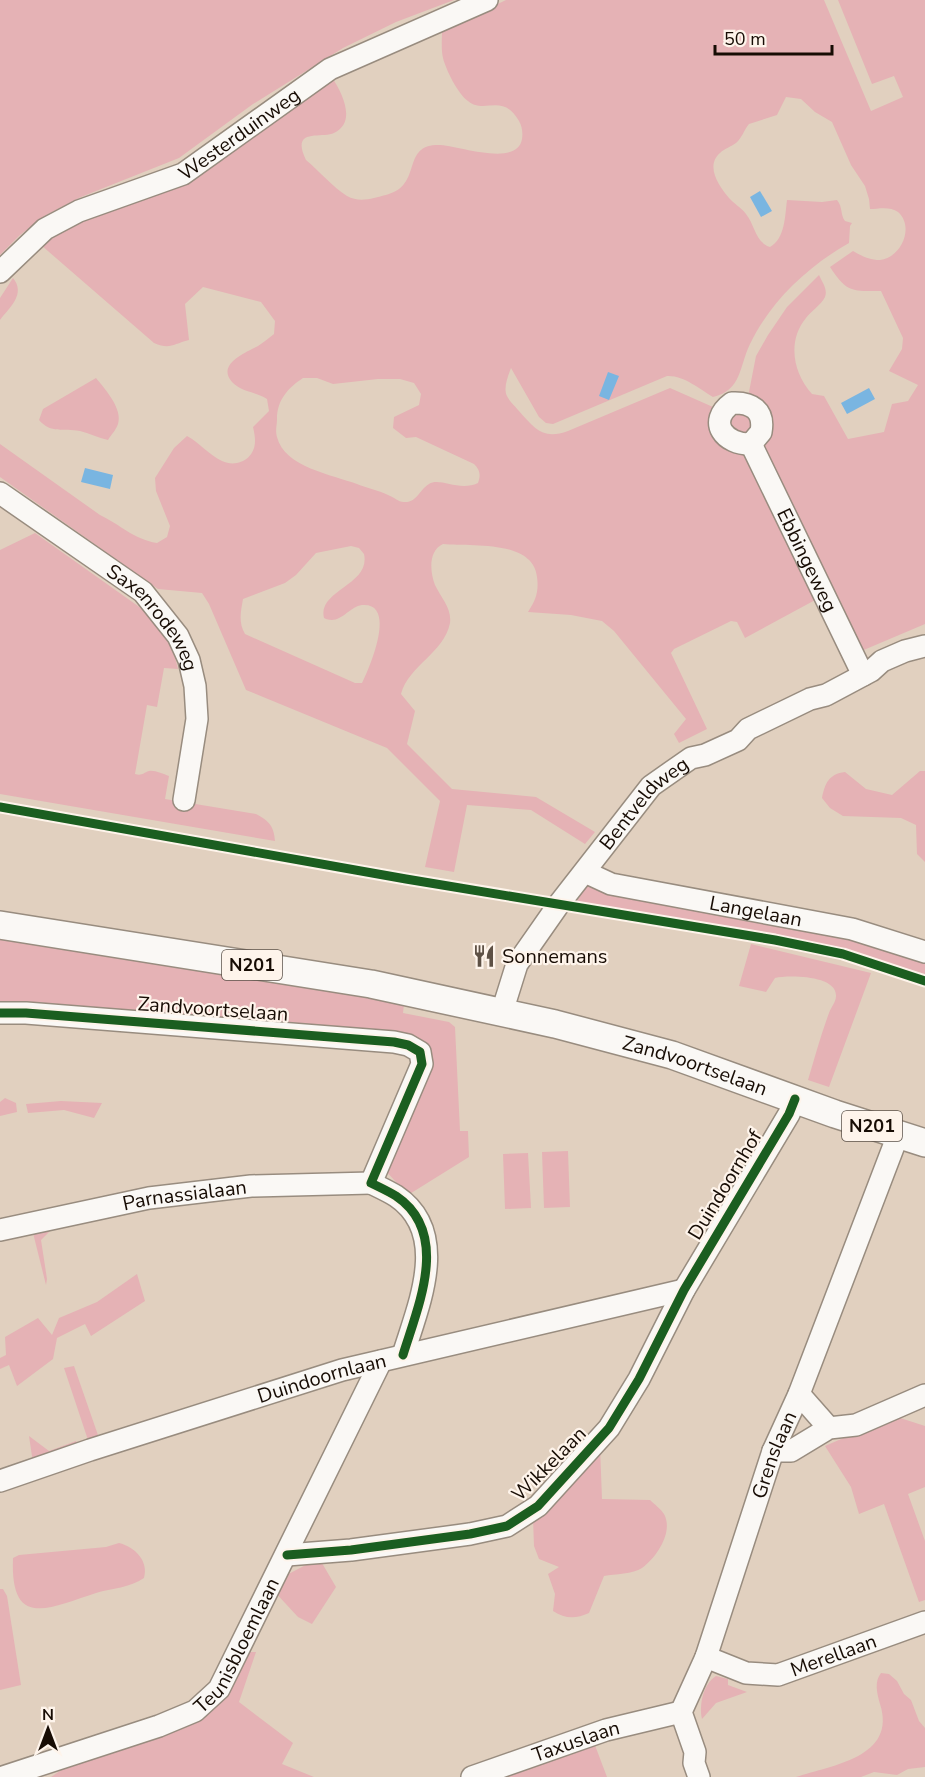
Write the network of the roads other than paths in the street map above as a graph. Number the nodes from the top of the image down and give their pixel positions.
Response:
1 (487, 0) edge
2 (0, 273) edge
3 (751, 444) dead end
4 (0, 493) edge
5 (925, 646) edge
6 (863, 675) junction
7 (184, 800) dead end
8 (585, 872) junction
9 (0, 925) edge
10 (925, 952) edge
11 (502, 1011) junction
12 (0, 1013) edge
13 (795, 1099) junction
14 (898, 1135) junction
15 (925, 1143) edge
16 (371, 1183) junction
17 (0, 1230) edge
18 (684, 1290) junction
19 (403, 1355) junction
20 (381, 1361) junction
21 (799, 1394) junction
22 (925, 1395) edge
23 (829, 1428) junction
24 (773, 1451) junction
25 (0, 1481) edge
26 (287, 1555) junction
27 (925, 1622) edge
28 (706, 1657) junction
29 (681, 1712) junction
30 (3, 1777) edge
31 (472, 1777) edge
32 (699, 1777) edge

1 - 2 street, Westerduinweg
3 - 6 street, Ebbingeweg
4 - 7 street, Saxenrodeweg
5 - 6 street, Bentveldweg
6 - 8 street, Bentveldweg
8 - 10 street, Langelaan
8 - 11 street, Bentveldweg
9 - 11 main road, Zandvoortselaan / N201
11 - 13 main road, Zandvoortselaan / N201
12 - 16 street, Zandvoortselaan
13 - 14 main road, Zandvoortselaan / N201
13 - 18 street, Duindoornhof
14 - 15 main road, N201
14 - 21 street, Grenslaan
16 - 17 street, Parnassialaan
16 - 19 street
18 - 19 street, Duindoornlaan
18 - 26 street, Wikkelaan
19 - 20 street, Duindoornlaan
20 - 25 street, Duindoornlaan
20 - 26 street, Teunisbloemlaan
21 - 23 street
21 - 24 street, Grenslaan
22 - 23 street
23 - 24 street
24 - 28 street, Grenslaan
26 - 30 street, Teunisbloemlaan
27 - 28 street, Merellaan
28 - 29 street, Grenslaan
29 - 31 street, Taxuslaan
29 - 32 street

